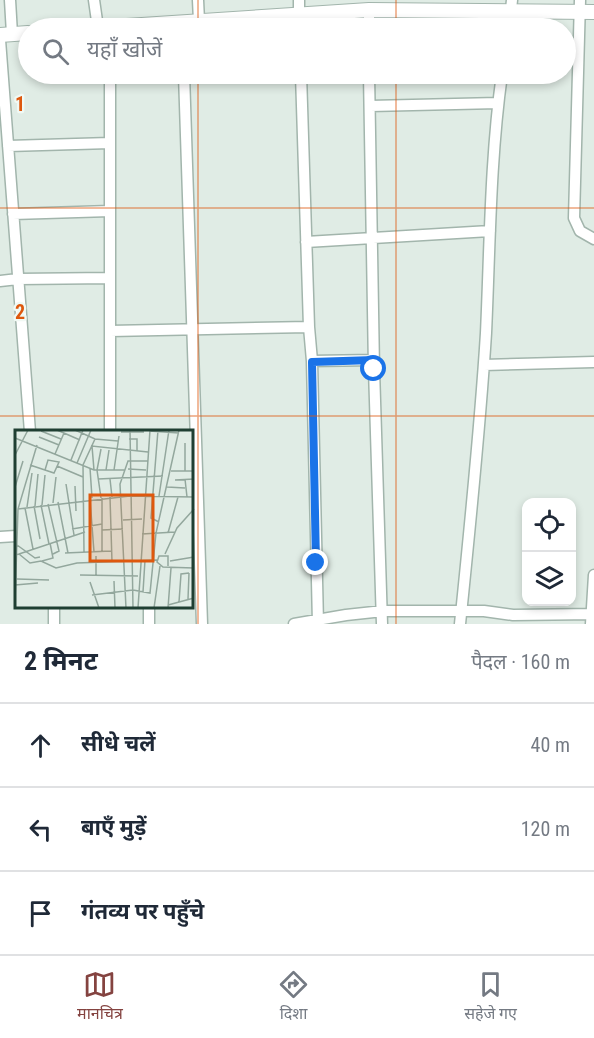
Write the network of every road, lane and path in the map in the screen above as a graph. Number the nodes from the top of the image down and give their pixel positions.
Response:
1 (10, 0) edge
2 (94, 0) edge
3 (198, 0) edge
4 (298, 0) edge
5 (368, 5) edge
6 (512, 5) edge
7 (579, 5) edge
8 (594, 12) edge
9 (100, 18) edge
10 (199, 18) edge
11 (299, 18) edge
12 (315, 18) edge
13 (4, 36) edge
14 (110, 84) edge
15 (184, 84) edge
16 (301, 84) edge
17 (369, 84) edge
18 (501, 84) edge
19 (498, 103) junction
20 (370, 106) junction
21 (110, 143) junction
22 (8, 146) junction
23 (110, 211) junction
24 (13, 214) junction
25 (490, 231) junction
26 (372, 238) junction
27 (594, 239) edge
28 (306, 242) junction
29 (110, 278) junction
30 (18, 279) junction
31 (0, 281) edge
32 (309, 327) junction
33 (193, 329) junction
34 (110, 331) junction
35 (374, 360) junction
36 (312, 362) junction
37 (594, 362) edge
38 (484, 365) junction
39 (30, 430) edge
40 (110, 430) edge
41 (195, 529) edge
42 (15, 536) edge
43 (0, 537) edge
44 (594, 576) edge
45 (383, 611) junction
46 (462, 612) junction
47 (592, 618) edge
48 (513, 620) edge
49 (318, 622) edge
50 (202, 624) edge
51 (294, 624) edge
52 (382, 624) edge
53 (460, 624) edge

1 - 13 street
2 - 9 street
3 - 10 street
4 - 11 street
5 - 6 street
5 - 12 street
6 - 7 street
7 - 8 street
7 - 27 street
13 - 22 street
14 - 21 street
15 - 33 street
16 - 28 street
17 - 20 street
18 - 19 street
19 - 20 street
19 - 25 street
20 - 26 street
21 - 22 street
21 - 23 street
22 - 24 street
23 - 24 street
23 - 29 street
24 - 30 street
25 - 26 street
25 - 38 street
26 - 28 street
26 - 35 street
28 - 32 street
29 - 30 street
29 - 34 street
30 - 31 street
30 - 39 street
32 - 33 street
32 - 36 street
33 - 34 street
33 - 41 street
34 - 40 street
35 - 36 street
35 - 45 street
36 - 49 street
37 - 38 street
38 - 46 street
41 - 50 street
42 - 43 street
44 - 47 street
45 - 46 street
45 - 49 street
45 - 52 street
46 - 48 street
46 - 53 street
47 - 48 street
49 - 51 street

